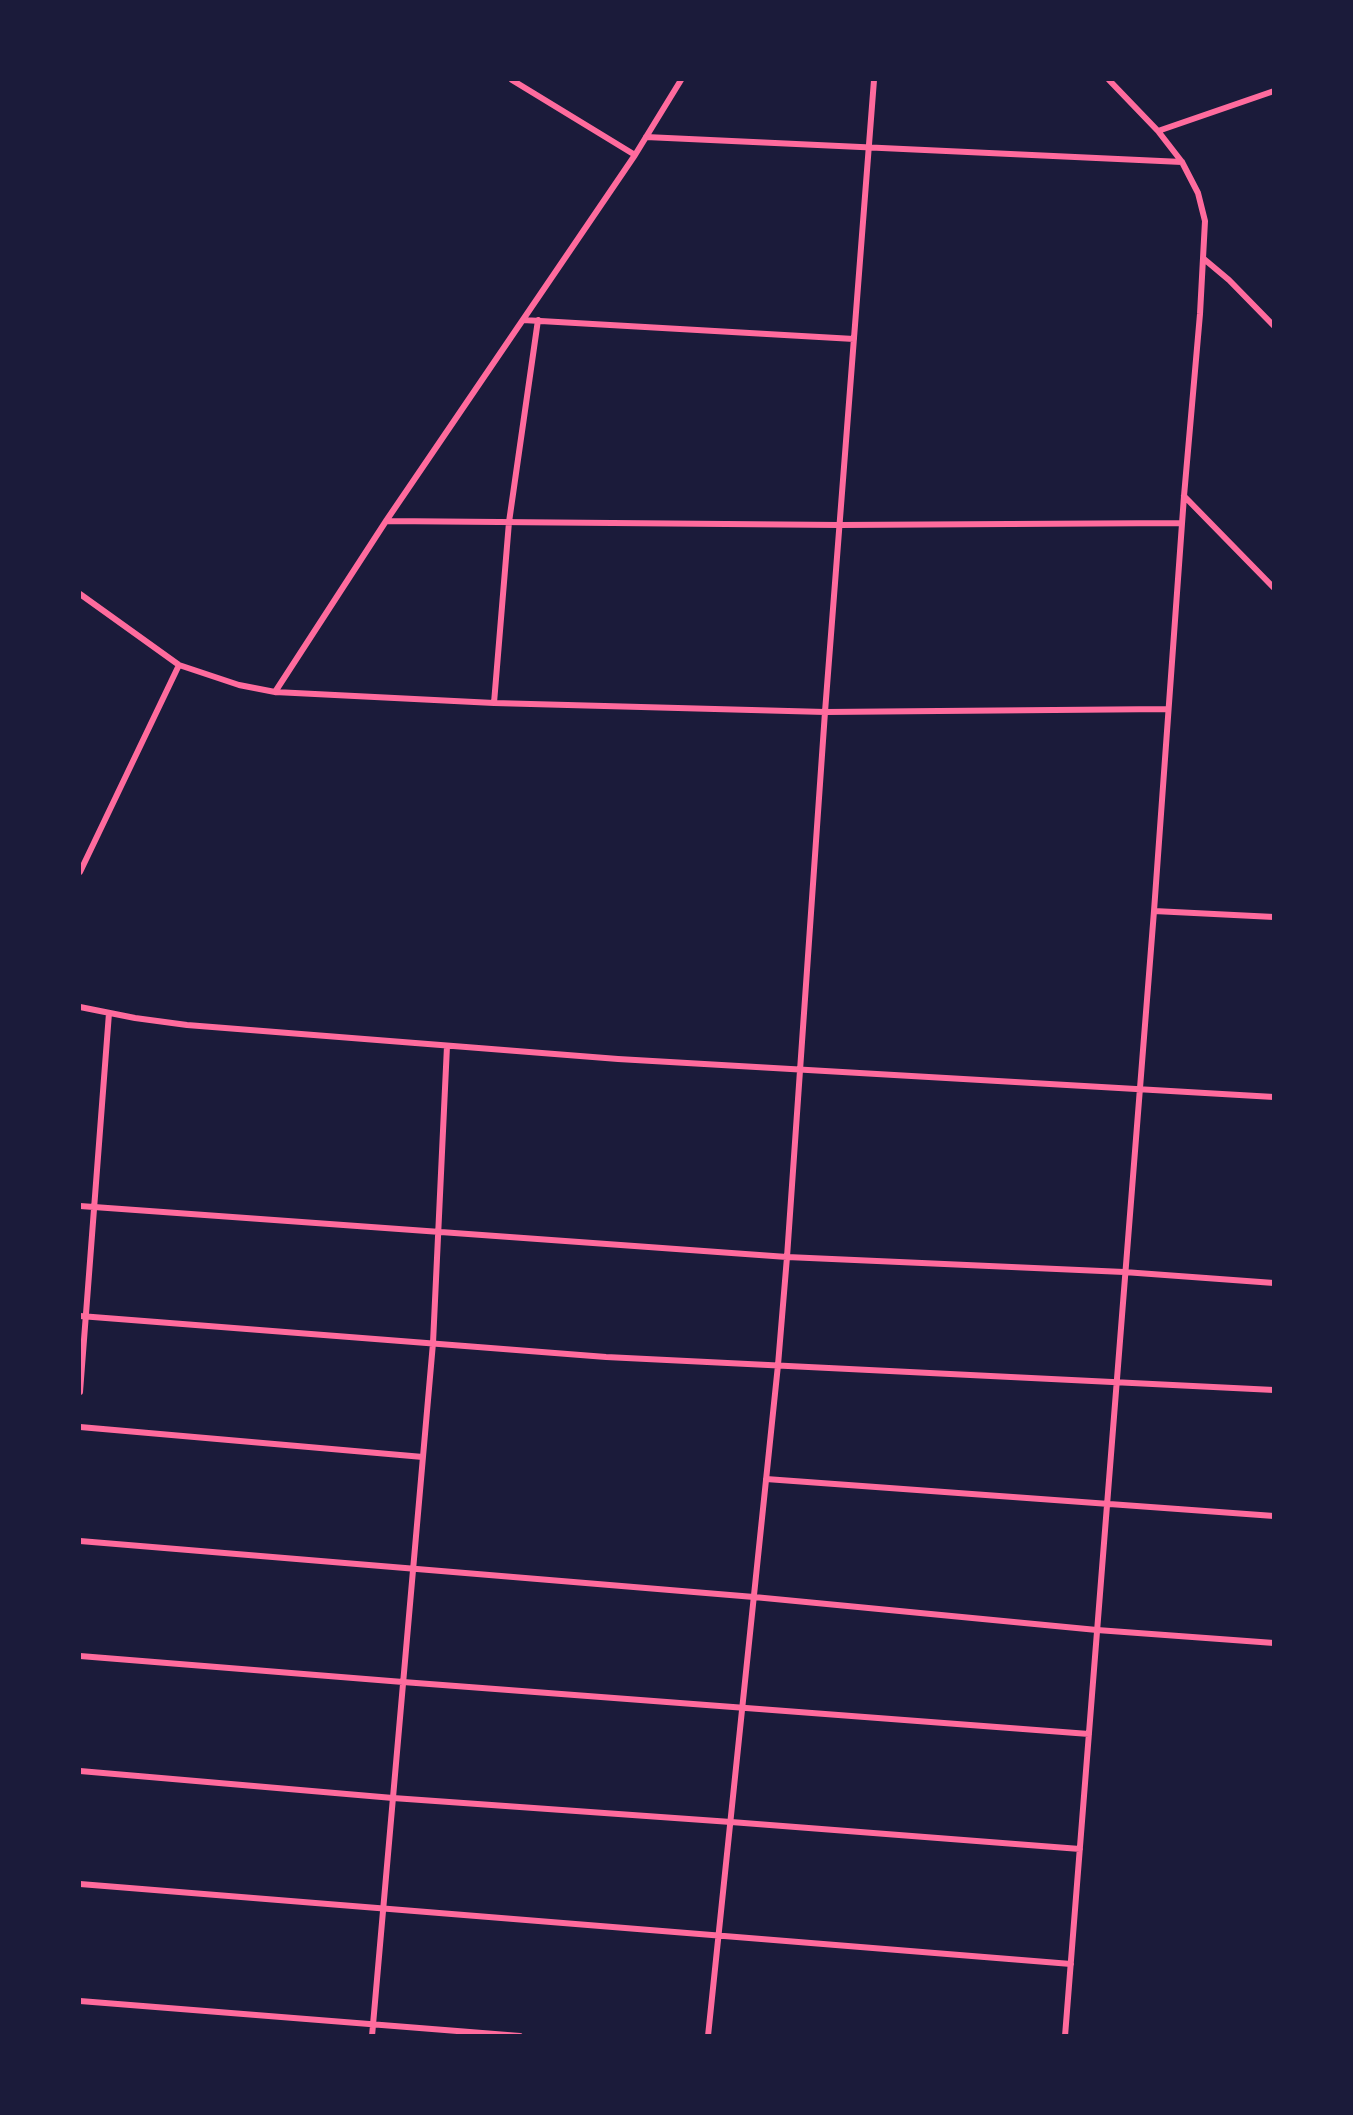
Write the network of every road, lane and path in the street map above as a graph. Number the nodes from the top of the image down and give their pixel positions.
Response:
1 (512, 80) edge
2 (681, 80) edge
3 (874, 80) edge
4 (1109, 80) edge
5 (1274, 91) edge
6 (1158, 131) junction
7 (646, 137) junction
8 (869, 148) junction
9 (635, 155) junction
10 (1182, 162) junction
11 (1204, 259) junction
12 (523, 320) junction
13 (538, 320) junction
14 (1274, 326) edge
15 (854, 339) junction
16 (1184, 496) junction
17 (386, 521) junction
18 (509, 522) junction
19 (1182, 524) junction
20 (839, 525) junction
21 (1274, 588) edge
22 (80, 594) edge
23 (179, 665) junction
24 (275, 692) junction
25 (494, 703) junction
26 (1168, 709) junction
27 (825, 711) junction
28 (80, 872) edge
29 (1154, 912) junction
30 (1274, 917) edge
31 (80, 1007) edge
32 (109, 1013) junction
33 (447, 1046) junction
34 (800, 1069) junction
35 (1138, 1089) junction
36 (1274, 1097) edge
37 (80, 1206) edge
38 (94, 1207) junction
39 (440, 1233) junction
40 (787, 1257) junction
41 (1124, 1272) junction
42 (1274, 1283) edge
43 (82, 1316) edge
44 (433, 1343) junction
45 (777, 1365) junction
46 (1115, 1382) junction
47 (1274, 1390) edge
48 (80, 1392) edge
49 (80, 1427) edge
50 (423, 1457) junction
51 (766, 1479) junction
52 (1106, 1504) junction
53 (1274, 1516) edge
54 (80, 1541) edge
55 (413, 1569) junction
56 (754, 1597) junction
57 (1097, 1630) junction
58 (1274, 1643) edge
59 (80, 1656) edge
60 (403, 1682) junction
61 (742, 1707) junction
62 (1089, 1734) junction
63 (80, 1771) edge
64 (393, 1798) junction
65 (731, 1822) junction
66 (1080, 1849) junction
67 (80, 1884) edge
68 (383, 1909) junction
69 (719, 1936) junction
70 (1071, 1964) junction
71 (80, 2001) edge
72 (373, 2024) junction
73 (372, 2036) edge
74 (520, 2036) edge
75 (708, 2036) edge
76 (1065, 2036) edge

1 - 9 street
2 - 7 street
3 - 8 street
4 - 6 street
5 - 6 street
6 - 10 street
7 - 8 street
7 - 9 street
8 - 10 street
8 - 15 street
9 - 12 street
10 - 11 street
11 - 14 street
11 - 16 street
12 - 13 street
12 - 17 street
13 - 15 street
13 - 18 street
15 - 20 street
16 - 19 street
16 - 21 street
17 - 18 street
17 - 24 street
18 - 20 street
18 - 25 street
19 - 20 street
19 - 26 street
20 - 27 street
22 - 23 street
23 - 24 street
23 - 28 street
24 - 25 street
25 - 27 street
26 - 27 street
26 - 29 street
27 - 34 street
29 - 30 street
29 - 35 street
31 - 32 street
32 - 33 street
32 - 38 street
33 - 34 street
33 - 39 street
34 - 35 street
34 - 40 street
35 - 36 street
35 - 41 street
37 - 38 street
38 - 39 street
38 - 43 street
39 - 40 street
39 - 44 street
40 - 41 street
40 - 45 street
41 - 42 street
41 - 46 street
43 - 44 street
43 - 48 street
44 - 45 street
44 - 50 street
45 - 46 street
45 - 51 street
46 - 47 street
46 - 52 street
49 - 50 street
50 - 55 street
51 - 52 street
51 - 56 street
52 - 53 street
52 - 57 street
54 - 55 street
55 - 56 street
55 - 60 street
56 - 57 street
56 - 61 street
57 - 58 street
57 - 62 street
59 - 60 street
60 - 61 street
60 - 64 street
61 - 62 street
61 - 65 street
62 - 66 street
63 - 64 street
64 - 65 street
64 - 68 street
65 - 66 street
65 - 69 street
66 - 70 street
67 - 68 street
68 - 69 street
68 - 72 street
69 - 70 street
69 - 75 street
70 - 76 street
71 - 72 street
72 - 73 street
72 - 74 street

